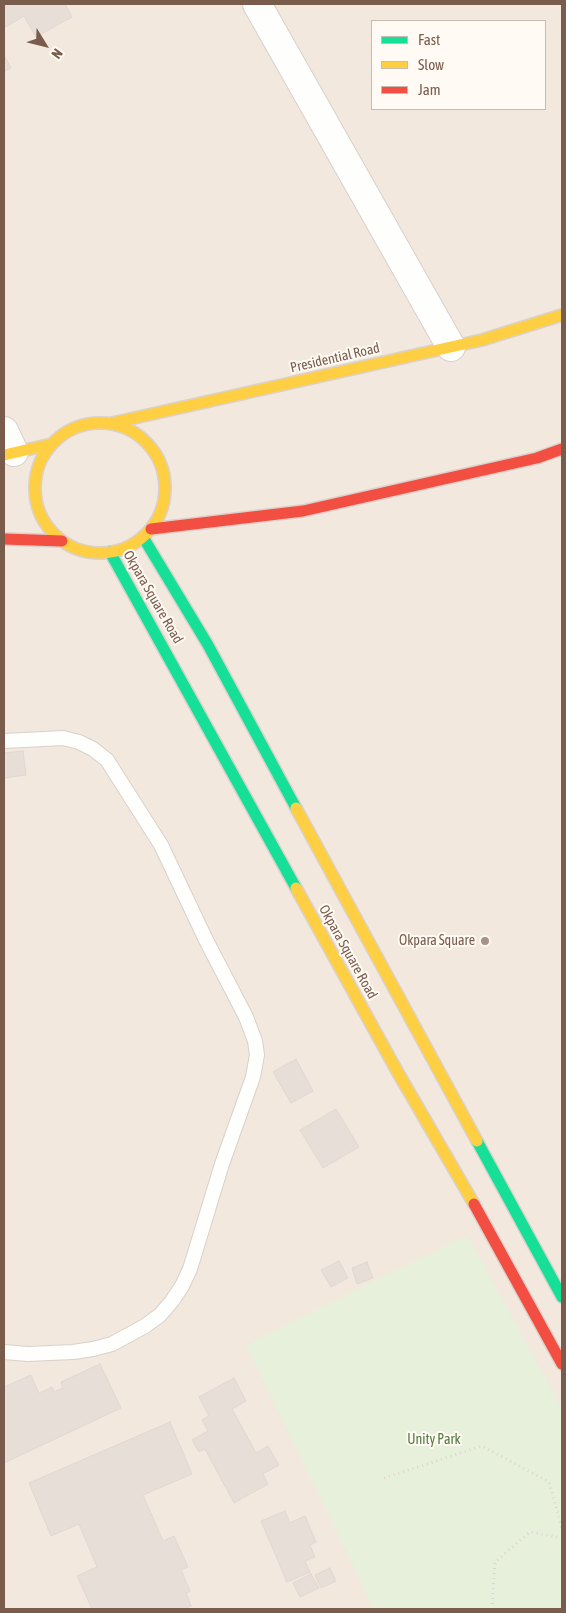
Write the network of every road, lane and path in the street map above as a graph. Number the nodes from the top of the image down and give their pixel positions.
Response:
1 (257, 4) edge
2 (562, 315) edge
3 (451, 347) junction
4 (112, 423) junction
5 (52, 444) junction
6 (7, 446) edge
7 (562, 449) edge
8 (152, 528) junction
9 (143, 537) junction
10 (4, 539) edge
11 (62, 541) junction
12 (110, 552) junction
13 (4, 741) edge
14 (562, 1297) edge
15 (4, 1352) edge
16 (562, 1364) edge
17 (384, 1478) dead end
18 (562, 1529) edge
19 (562, 1538) edge
20 (492, 1609) edge

1 - 3 street
2 - 3 main road, Presidential Road
3 - 4 main road, Presidential Road
4 - 5 main road
4 - 8 main road
5 - 6 main road
5 - 11 main road
7 - 8 main road
8 - 9 main road
9 - 12 main road
9 - 14 main road
10 - 11 main road
11 - 12 main road
12 - 16 main road, Okpara Square Road
13 - 15 lane
17 - 18 path
19 - 20 path

